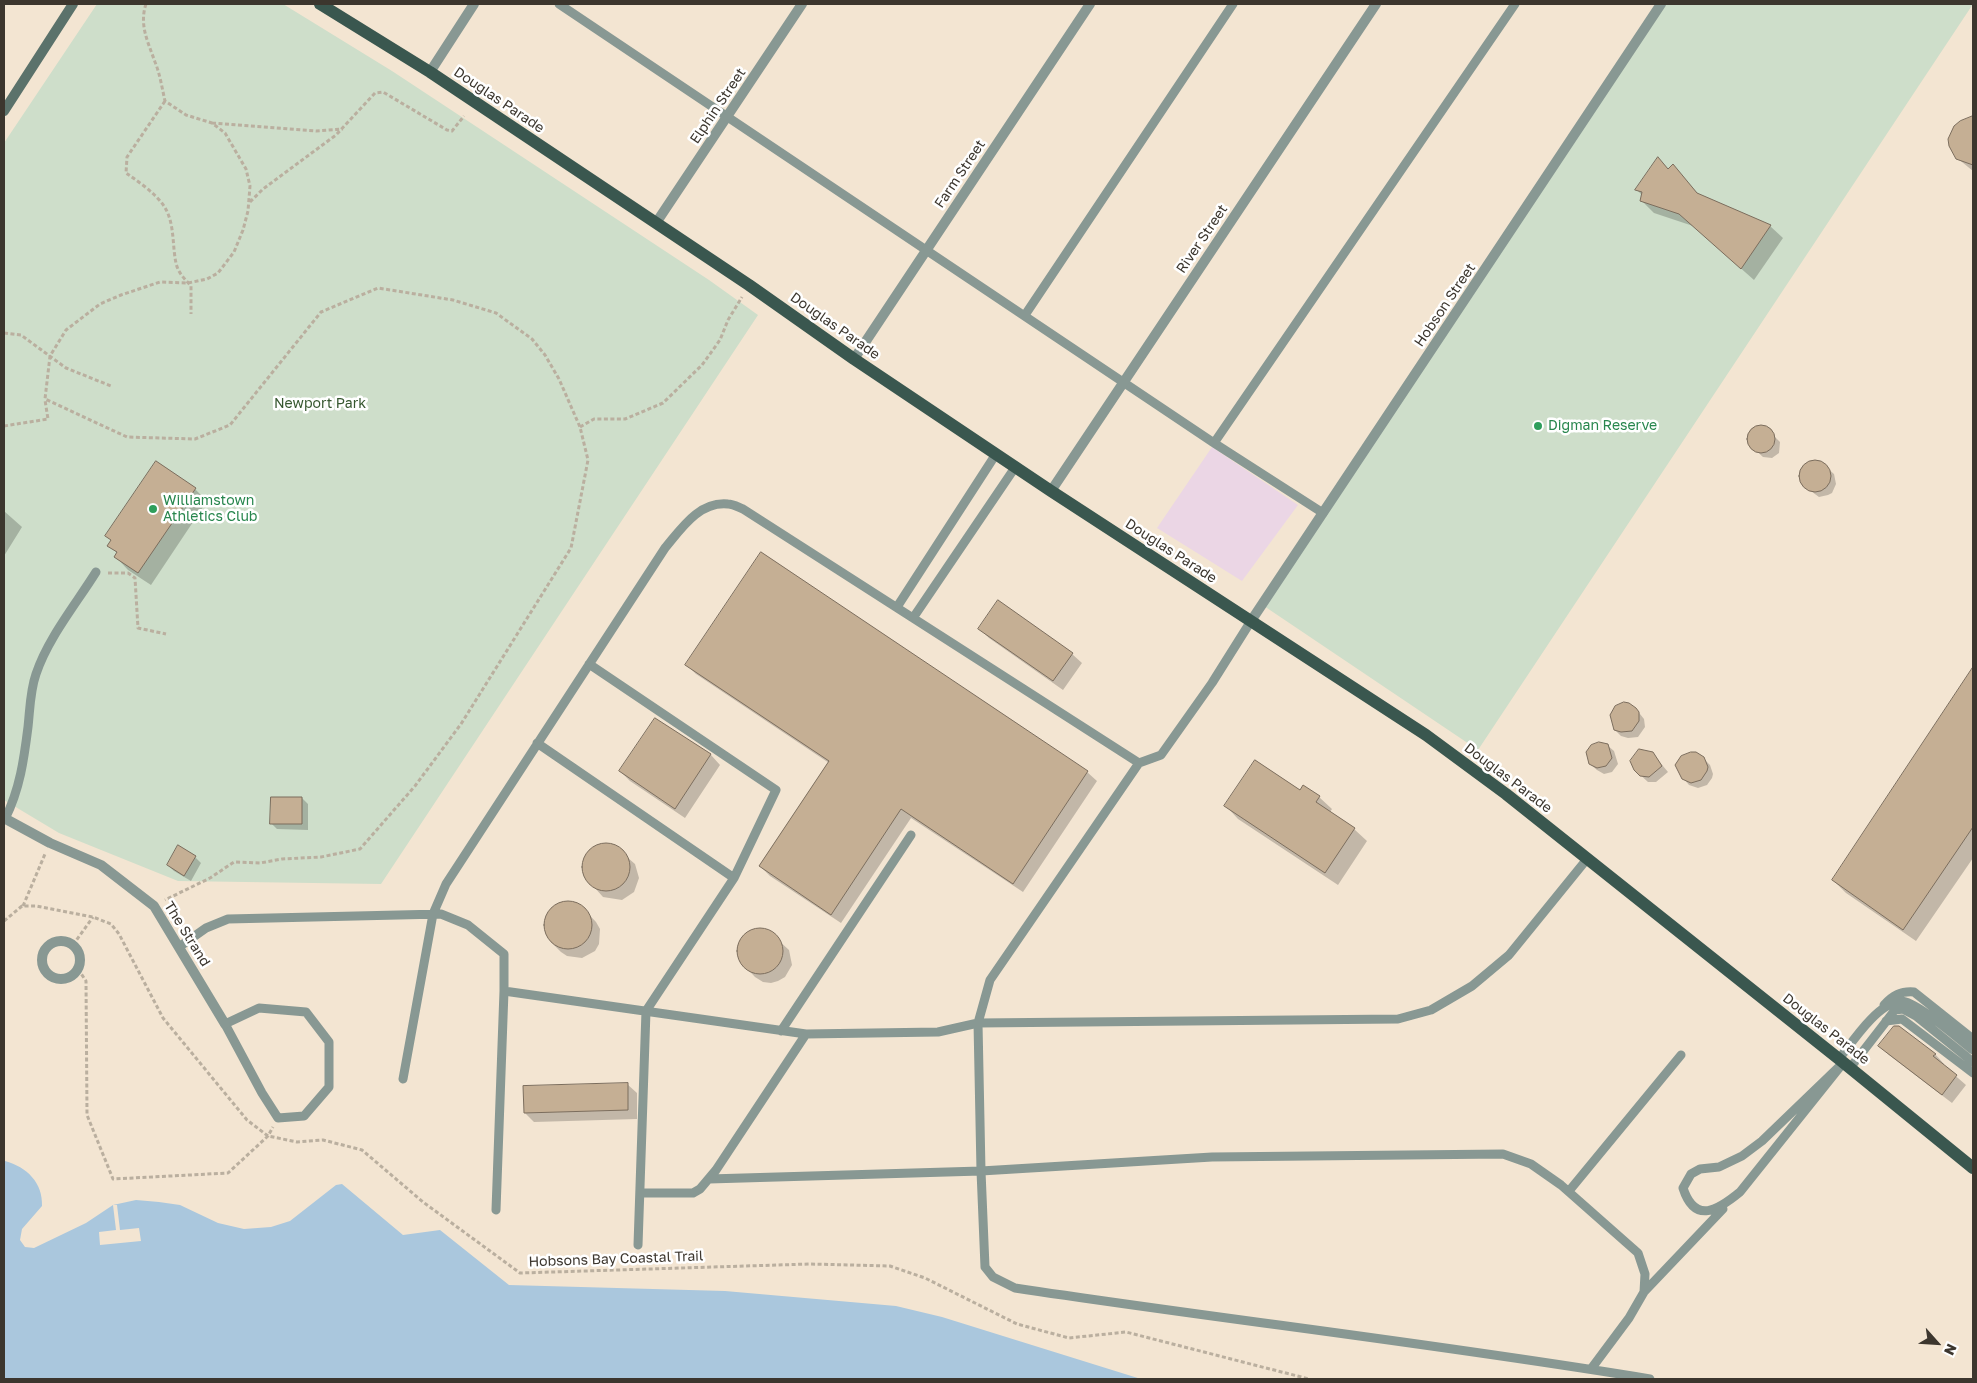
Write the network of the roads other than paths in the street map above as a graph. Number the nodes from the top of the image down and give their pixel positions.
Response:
1 (74, 4) edge
2 (320, 4) edge
3 (474, 4) edge
4 (559, 4) edge
5 (802, 4) edge
6 (1090, 4) edge
7 (1233, 4) edge
8 (1376, 4) edge
9 (1515, 4) edge
10 (1662, 4) edge
11 (430, 72) junction
12 (4, 110) edge
13 (727, 117) junction
14 (656, 223) junction
15 (926, 249) junction
16 (1025, 315) junction
17 (854, 359) junction
18 (1124, 381) junction
19 (1214, 443) junction
20 (996, 454) junction
21 (1016, 466) junction
22 (1051, 491) junction
23 (1323, 513) junction
24 (96, 572) road end
25 (897, 607) junction
26 (913, 618) junction
27 (1251, 620) junction
28 (589, 664) junction
29 (537, 743) junction
30 (1139, 762) junction
31 (4, 818) edge
32 (911, 835) dead end
33 (1587, 859) junction
34 (734, 878) junction
35 (434, 914) junction
36 (73, 945) joint
37 (179, 947) junction
38 (504, 991) junction
39 (646, 1011) junction
40 (1877, 1012) junction
41 (1886, 1021) junction
42 (978, 1023) junction
43 (225, 1024) junction
44 (781, 1031) junction
45 (806, 1034) junction
46 (1973, 1038) edge
47 (1973, 1050) edge
48 (1681, 1055) dead end
49 (1973, 1062) edge
50 (1845, 1063) junction
51 (1973, 1072) edge
52 (403, 1079) dead end
53 (1973, 1168) edge
54 (981, 1171) junction
55 (708, 1179) junction
56 (1569, 1191) junction
57 (1740, 1192) junction
58 (640, 1193) junction
59 (496, 1210) dead end
60 (638, 1245) dead end
61 (1644, 1292) junction
62 (1591, 1370) junction
63 (1650, 1379) edge

1 - 12 street
2 - 11 main road, Douglas Parade
3 - 11 street
4 - 13 lane
5 - 13 street, Elphin Street
6 - 15 street, Farm Street
7 - 16 lane
8 - 18 street, River Street
9 - 19 lane
10 - 23 street, Hobson Street
11 - 14 main road, Douglas Parade
13 - 14 street, Elphin Street
13 - 15 lane
14 - 17 main road, Douglas Parade
15 - 16 lane
15 - 17 street, Farm Street
16 - 18 lane
17 - 20 main road, Douglas Parade
18 - 19 lane
18 - 22 street, River Street
19 - 23 lane
20 - 21 main road, Douglas Parade
20 - 25 lane
21 - 22 main road, Douglas Parade
21 - 26 lane
22 - 27 main road, Douglas Parade
23 - 27 street, Hobson Street
24 - 31 lane
25 - 26 lane
25 - 28 lane
26 - 30 lane
27 - 30 lane
27 - 33 main road, Douglas Parade
28 - 29 lane
28 - 34 lane
29 - 34 lane
29 - 35 lane
30 - 42 lane
31 - 37 street, The Strand
32 - 44 lane
33 - 42 lane
33 - 50 main road, Douglas Parade
34 - 39 lane
35 - 37 lane
35 - 38 lane
35 - 52 lane
36 - 36 street
37 - 43 street, The Strand
38 - 39 lane
38 - 59 lane
39 - 44 lane
39 - 58 lane
40 - 46 lane
40 - 47 lane
40 - 50 lane
41 - 49 lane
41 - 50 lane
41 - 51 lane
42 - 45 lane
42 - 54 lane
43 - 43 lane
44 - 45 lane
45 - 55 lane
48 - 56 lane
50 - 53 main road, Douglas Parade
50 - 57 lane
50 - 57 lane
54 - 55 lane
54 - 56 lane
54 - 62 lane
55 - 58 lane
56 - 61 lane
57 - 61 lane
58 - 60 lane
61 - 62 lane
62 - 63 lane

